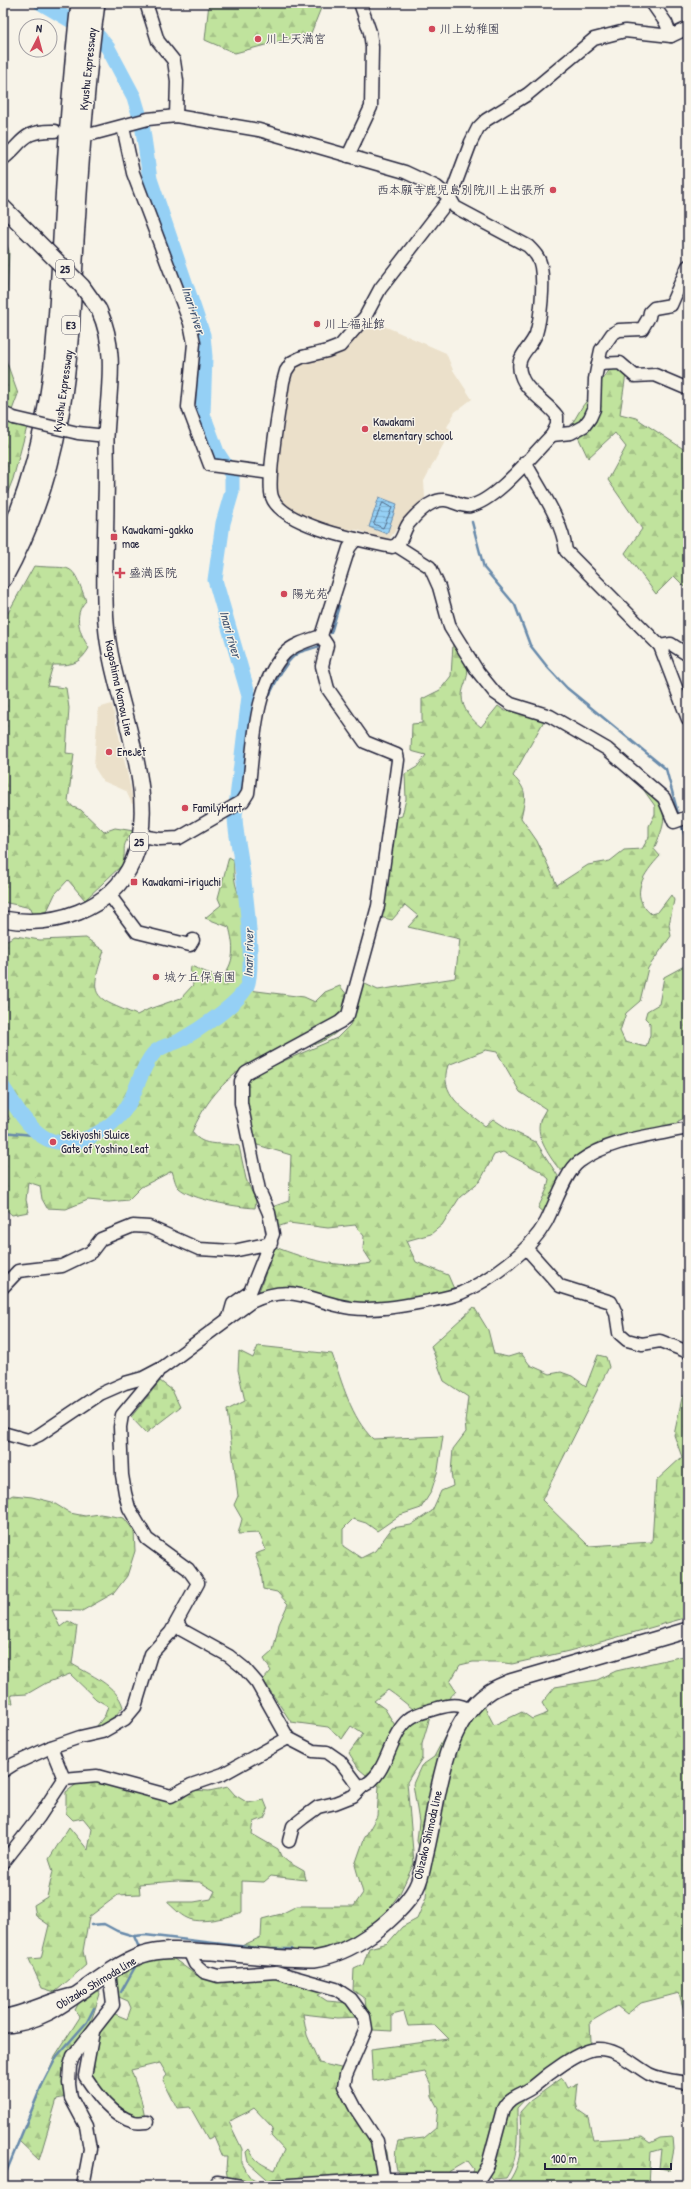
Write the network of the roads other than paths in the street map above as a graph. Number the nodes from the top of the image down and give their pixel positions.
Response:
1 (80, 3) edge
2 (96, 3) edge
3 (146, 3) edge
4 (360, 3) edge
5 (652, 3) edge
6 (688, 28) edge
7 (671, 36) junction
8 (176, 116) junction
9 (128, 125) junction
10 (54, 131) dead end
11 (92, 134) dead end
12 (348, 156) junction
13 (3, 159) edge
14 (450, 198) junction
15 (3, 207) edge
16 (688, 266) edge
17 (598, 364) junction
18 (688, 389) edge
19 (9, 415) edge
20 (552, 435) junction
21 (106, 436) junction
22 (525, 462) junction
23 (271, 473) junction
24 (356, 539) junction
25 (396, 546) junction
26 (3, 549) edge
27 (3, 579) edge
28 (321, 636) junction
29 (660, 646) junction
30 (688, 656) edge
31 (688, 719) edge
32 (683, 819) edge
33 (141, 836) junction
34 (108, 894) junction
35 (3, 919) edge
36 (193, 940) dead end
37 (688, 1128) edge
38 (271, 1243) junction
39 (526, 1248) junction
40 (3, 1287) edge
41 (229, 1318) junction
42 (688, 1352) edge
43 (162, 1368) junction
44 (3, 1433) edge
45 (177, 1622) junction
46 (688, 1630) edge
47 (470, 1710) junction
48 (288, 1738) junction
49 (51, 1748) junction
50 (3, 1771) edge
51 (64, 1778) junction
52 (363, 1786) junction
53 (289, 1841) dead end
54 (3, 1863) edge
55 (189, 1951) junction
56 (106, 1974) junction
57 (76, 1994) junction
58 (3, 2016) edge
59 (3, 2026) edge
60 (94, 2029) junction
61 (688, 2082) edge
62 (147, 2122) dead end
63 (384, 2179) junction
64 (83, 2186) edge
65 (216, 2186) edge
66 (241, 2186) edge
67 (274, 2186) edge

1 - 26 highway, Kyushu Expressway / E3
2 - 27 highway, Kyushu Expressway / E3
3 - 8 street
4 - 12 street
5 - 7 street
6 - 7 street
7 - 14 street
8 - 9 street
8 - 12 street
9 - 11 street
9 - 23 street
10 - 13 street
12 - 14 street
14 - 20 street
14 - 23 street
15 - 21 main road, Kagoshima Kamou Line / 25, bridge
16 - 17 street
17 - 18 street
17 - 20 street
19 - 21 street, bridge
20 - 22 street
21 - 33 main road, Kagoshima Kamou Line / 25
22 - 25 street
22 - 29 street
23 - 24 street
24 - 25 street
24 - 28 street
25 - 32 street
28 - 33 street
28 - 38 street
29 - 30 street
29 - 31 street
33 - 34 main road, Kagoshima Kamou Line / 25
34 - 35 main road, Kagoshima Kamou Line / 25
34 - 36 street
37 - 39 street
38 - 40 street
38 - 41 street
39 - 41 street
39 - 42 street
41 - 43 street
43 - 44 street
43 - 45 street
45 - 48 street
45 - 49 street
46 - 47 main road, Obizako Shimoda line
47 - 52 street
47 - 55 main road, Obizako Shimoda line
48 - 51 street
48 - 52 street
49 - 50 street
49 - 51 street
51 - 54 street
52 - 53 street
55 - 56 main road, Obizako Shimoda line
55 - 63 street
56 - 57 main road, Obizako Shimoda line
56 - 60 street
57 - 58 street
57 - 59 main road, Obizako Shimoda line
60 - 62 street
60 - 64 street
61 - 63 street
63 - 67 street
65 - 66 street

